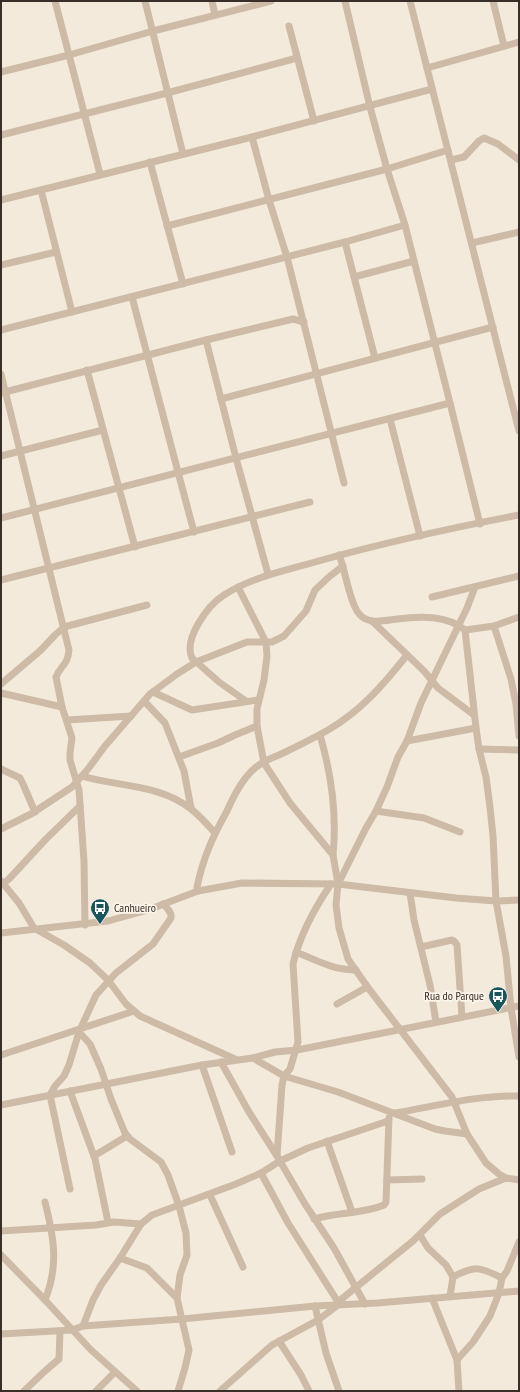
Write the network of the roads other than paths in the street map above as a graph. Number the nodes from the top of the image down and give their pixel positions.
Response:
1 (55, 1) edge
2 (145, 1) edge
3 (212, 1) edge
4 (271, 1) edge
5 (345, 1) edge
6 (410, 1) edge
7 (493, 1) edge
8 (216, 15) junction
9 (289, 26) dead end
10 (153, 31) junction
11 (519, 42) edge
12 (504, 46) junction
13 (69, 55) junction
14 (297, 58) junction
15 (428, 68) junction
16 (1, 71) edge
17 (432, 89) junction
18 (167, 93) junction
19 (370, 107) junction
20 (84, 113) junction
21 (314, 121) junction
22 (1, 135) edge
23 (252, 137) junction
24 (448, 150) junction
25 (183, 154) junction
26 (451, 160) junction
27 (519, 160) edge
28 (150, 162) junction
29 (387, 169) junction
30 (100, 174) junction
31 (41, 190) junction
32 (1, 200) edge
33 (269, 200) junction
34 (405, 225) junction
35 (166, 226) junction
36 (519, 232) edge
37 (345, 242) junction
38 (472, 243) junction
39 (56, 252) junction
40 (287, 257) junction
41 (414, 261) junction
42 (1, 265) edge
43 (354, 277) junction
44 (183, 284) junction
45 (132, 296) junction
46 (301, 311) junction
47 (72, 312) junction
48 (293, 320) junction
49 (304, 322) junction
50 (493, 327) junction
51 (1, 330) edge
52 (206, 340) junction
53 (435, 342) junction
54 (147, 355) junction
55 (375, 358) junction
56 (87, 370) junction
57 (1, 374) edge
58 (316, 374) junction
59 (3, 393) edge
60 (221, 399) junction
61 (450, 402) junction
62 (390, 419) junction
63 (103, 430) junction
64 (519, 431) edge
65 (331, 433) junction
66 (20, 451) junction
67 (1, 456) edge
68 (236, 458) junction
69 (178, 472) junction
70 (344, 483) dead end
71 (119, 488) junction
72 (310, 502) dead end
73 (34, 509) junction
74 (519, 515) edge
75 (1, 518) edge
76 (252, 518) junction
77 (480, 524) junction
78 (194, 532) junction
79 (420, 536) junction
80 (134, 547) junction
81 (339, 555) junction
82 (343, 566) junction
83 (49, 568) junction
84 (268, 574) junction
85 (519, 576) edge
86 (1, 580) edge
87 (238, 587) junction
88 (475, 587) junction
89 (432, 597) dead end
90 (147, 605) dead end
91 (519, 617) edge
92 (372, 621) junction
93 (458, 625) junction
94 (494, 626) junction
95 (64, 627) junction
96 (465, 630) junction
97 (266, 642) junction
98 (407, 655) junction
99 (196, 662) junction
100 (432, 680) junction
101 (1, 684) edge
102 (153, 692) junction
103 (1, 693) edge
104 (258, 700) junction
105 (144, 701) junction
106 (246, 701) junction
107 (62, 707) junction
108 (131, 716) junction
109 (474, 716) junction
110 (67, 720) junction
111 (257, 726) junction
112 (476, 728) junction
113 (320, 735) junction
114 (519, 736) edge
115 (407, 741) junction
116 (479, 748) junction
117 (519, 750) edge
118 (179, 757) junction
119 (264, 762) junction
120 (1, 769) edge
121 (82, 776) junction
122 (77, 782) junction
123 (80, 806) junction
124 (190, 808) junction
125 (34, 812) junction
126 (376, 812) junction
127 (1, 829) edge
128 (215, 832) junction
129 (460, 832) dead end
130 (333, 855) junction
131 (2, 883) edge
132 (335, 884) junction
133 (198, 892) junction
134 (410, 894) junction
135 (519, 900) edge
136 (496, 901) junction
137 (163, 904) junction
138 (85, 924) junction
139 (34, 928) junction
140 (1, 933) edge
141 (421, 947) junction
142 (296, 952) junction
143 (356, 970) junction
144 (108, 980) junction
145 (367, 986) junction
146 (337, 1004) dead end
147 (515, 1007) edge
148 (134, 1011) junction
149 (462, 1018) junction
150 (436, 1022) junction
151 (400, 1029) junction
152 (79, 1031) junction
153 (296, 1050) junction
154 (1, 1055) edge
155 (519, 1057) edge
156 (253, 1058) junction
157 (235, 1060) junction
158 (221, 1062) junction
159 (202, 1065) junction
160 (284, 1076) junction
161 (106, 1083) junction
162 (70, 1091) junction
163 (50, 1095) junction
164 (519, 1096) edge
165 (455, 1102) junction
166 (1, 1105) edge
167 (392, 1113) junction
168 (388, 1121) junction
169 (467, 1134) junction
170 (127, 1136) junction
171 (327, 1141) junction
172 (232, 1152) dead end
173 (94, 1156) junction
174 (279, 1159) junction
175 (262, 1173) junction
176 (506, 1178) junction
177 (422, 1179) dead end
178 (387, 1180) junction
179 (519, 1180) edge
180 (70, 1189) dead end
181 (210, 1195) junction
182 (45, 1202) dead end
183 (179, 1206) junction
184 (352, 1212) junction
185 (314, 1219) junction
186 (108, 1222) junction
187 (141, 1224) junction
188 (51, 1228) junction
189 (1, 1231) edge
190 (420, 1235) junction
191 (519, 1242) edge
192 (1, 1255) edge
193 (120, 1258) junction
194 (243, 1267) dead end
195 (453, 1277) junction
196 (502, 1278) junction
197 (356, 1287) junction
198 (519, 1291) edge
199 (499, 1293) junction
200 (450, 1296) junction
201 (177, 1298) junction
202 (432, 1298) junction
203 (45, 1300) junction
204 (338, 1304) junction
205 (365, 1304) junction
206 (315, 1306) junction
207 (182, 1319) junction
208 (318, 1320) junction
209 (83, 1326) junction
210 (72, 1330) junction
211 (60, 1331) junction
212 (1, 1334) edge
213 (279, 1341) junction
214 (457, 1360) junction
215 (115, 1372) junction
216 (24, 1391) edge
217 (96, 1391) edge
218 (136, 1391) edge
219 (178, 1391) edge
220 (220, 1391) edge
221 (309, 1391) edge
222 (339, 1391) edge
223 (459, 1391) edge

1 - 13 street
2 - 10 street
3 - 8 street
4 - 8 street
5 - 19 street
6 - 15 street
7 - 12 street
8 - 10 street
9 - 14 street
10 - 13 street
10 - 18 street
11 - 12 street
12 - 15 street
13 - 16 street
13 - 20 street
14 - 18 street
14 - 21 street
15 - 17 street
17 - 19 street
17 - 24 street
18 - 20 street
18 - 25 street
19 - 21 street
19 - 29 street
20 - 22 street
20 - 30 street
21 - 23 street
23 - 25 street
23 - 33 street
24 - 26 street
24 - 29 street
25 - 28 street
26 - 27 street
26 - 38 street
28 - 30 street
28 - 35 street
29 - 33 street
29 - 34 street
30 - 31 street
31 - 32 street
31 - 39 street
33 - 35 street
33 - 40 street
34 - 37 street
34 - 41 street
35 - 44 street
36 - 38 street
37 - 40 street
37 - 43 street
38 - 50 street
39 - 42 street
39 - 47 street
40 - 44 street
40 - 46 street
41 - 43 street
41 - 53 street
43 - 55 street
44 - 45 street
45 - 47 street
45 - 54 street
46 - 48 street
46 - 49 street
47 - 51 street
48 - 49 street
48 - 52 street
49 - 58 street
50 - 53 street
50 - 64 street
52 - 54 street
52 - 60 street
53 - 55 street
53 - 61 street
54 - 56 street
54 - 69 street
55 - 58 street
56 - 59 street
56 - 63 street
57 - 59 street
58 - 60 street
58 - 65 street
59 - 66 street
60 - 68 street
61 - 62 street
61 - 77 street
62 - 65 street
62 - 79 street
63 - 66 street
63 - 71 street
65 - 68 street
65 - 70 street
66 - 67 street
66 - 73 street
68 - 69 street
68 - 76 street
69 - 71 street
69 - 78 street
71 - 73 street
71 - 80 street
72 - 76 street
73 - 75 street
73 - 83 street
74 - 77 street
76 - 78 street
76 - 84 street
77 - 79 street
78 - 80 street
79 - 81 street
80 - 83 street
81 - 82 street
81 - 84 street
82 - 92 street
82 - 97 street
83 - 86 street
83 - 95 street
84 - 87 street
85 - 88 street
87 - 97 street
87 - 99 street
88 - 89 street
88 - 93 street
90 - 95 street
91 - 94 street
92 - 93 street
92 - 98 street
93 - 96 street
93 - 100 street
94 - 96 street
94 - 114 street
95 - 101 street
95 - 107 street
96 - 109 street
97 - 99 street
97 - 104 street
98 - 100 street
98 - 113 street
99 - 102 street
99 - 106 street
100 - 109 street
100 - 115 street
102 - 105 street
102 - 106 street
103 - 107 street
104 - 106 street
104 - 111 street
105 - 108 street
105 - 118 street
107 - 110 street
108 - 110 street
108 - 121 street
109 - 112 street
110 - 122 street
111 - 118 street
111 - 119 street
112 - 115 street
112 - 116 street
113 - 119 street
113 - 130 street
115 - 126 street
116 - 117 street
116 - 136 street
118 - 124 street
119 - 128 street
119 - 130 street
120 - 125 street
121 - 122 street
121 - 124 street
122 - 123 street
122 - 125 street
123 - 131 street
123 - 138 street
124 - 128 street
125 - 127 street
126 - 129 street
126 - 132 street
128 - 133 street
130 - 132 street
131 - 139 street
132 - 133 street
132 - 134 street
132 - 142 street
132 - 143 street
133 - 137 street
134 - 136 street
134 - 141 street
135 - 136 street
136 - 147 street
137 - 138 street
137 - 144 street
138 - 139 street
139 - 140 street
139 - 144 street
141 - 149 street
141 - 150 street
142 - 143 street
142 - 153 street
143 - 145 street
144 - 148 street
144 - 152 street
145 - 146 street
145 - 151 street
147 - 149 street
147 - 155 street
148 - 152 street
148 - 157 street
149 - 150 street
150 - 151 street
151 - 153 street
151 - 165 street
152 - 154 street
152 - 161 street
152 - 163 street
153 - 156 street
153 - 160 street
156 - 157 street
156 - 160 street
157 - 158 street
158 - 159 street
158 - 174 street
159 - 161 street
159 - 172 street
160 - 167 street
160 - 174 street
161 - 162 street
161 - 170 street
162 - 163 street
162 - 173 street
163 - 166 street
163 - 180 street
164 - 165 street
165 - 167 street
165 - 169 street
167 - 168 street
167 - 169 street
168 - 171 street
168 - 178 street
169 - 176 street
170 - 173 street
170 - 183 street
171 - 174 street
171 - 184 street
173 - 186 street
174 - 175 street
174 - 185 street
175 - 181 street
175 - 204 street
176 - 179 street
176 - 190 street
177 - 178 street
178 - 184 street
181 - 183 street
181 - 194 street
182 - 188 street
183 - 187 street
183 - 201 street
184 - 185 street
185 - 197 street
186 - 187 street
186 - 188 street
187 - 193 street
188 - 189 street
188 - 203 street
190 - 195 street
190 - 197 street
191 - 196 street
192 - 203 street
193 - 201 street
193 - 209 street
195 - 196 street
195 - 200 street
196 - 199 street
197 - 204 street
197 - 205 street
198 - 199 street
199 - 200 street
199 - 214 street
200 - 202 street
201 - 207 street
202 - 205 street
202 - 214 street
203 - 210 street
204 - 205 street
204 - 206 street
204 - 208 street
206 - 207 street
206 - 208 street
207 - 209 street
207 - 219 street
208 - 213 street
208 - 222 street
209 - 210 street
210 - 211 street
210 - 215 street
211 - 212 street
211 - 216 street
213 - 220 street
213 - 221 street
214 - 223 street
215 - 217 street
215 - 218 street

